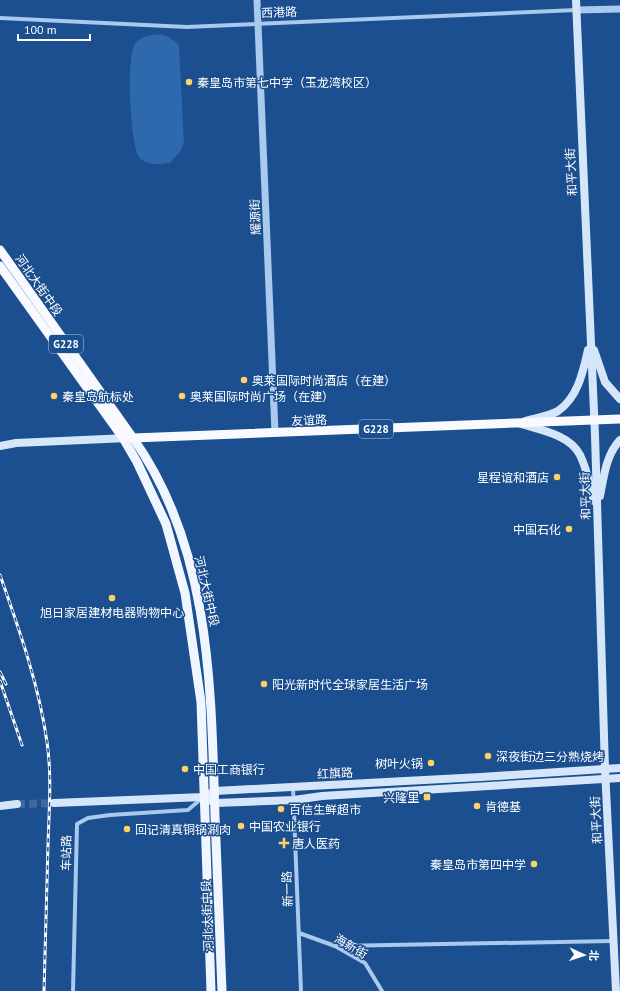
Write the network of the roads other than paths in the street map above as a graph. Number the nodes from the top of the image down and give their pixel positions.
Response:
1 (257, 0) edge
2 (576, 0) edge
3 (620, 9) edge
4 (576, 10) junction
5 (0, 18) edge
6 (258, 24) junction
7 (0, 250) edge
8 (0, 266) edge
9 (591, 341) junction
10 (620, 399) edge
11 (620, 419) edge
12 (594, 420) junction
13 (518, 423) junction
14 (276, 433) junction
15 (128, 438) junction
16 (620, 440) edge
17 (0, 446) edge
18 (597, 513) junction
19 (620, 768) edge
20 (605, 769) junction
21 (620, 778) edge
22 (606, 779) junction
23 (293, 787) junction
24 (215, 790) junction
25 (203, 797) junction
26 (294, 800) junction
27 (54, 802) tunnel mouth
28 (215, 803) junction
29 (17, 804) tunnel mouth
30 (0, 806) edge
31 (299, 933) junction
32 (613, 941) junction
33 (335, 946) junction
34 (73, 991) edge
35 (211, 991) edge
36 (222, 991) edge
37 (301, 991) edge
38 (382, 991) edge
39 (616, 991) edge

1 - 6 street, 耀源街
2 - 4 main road, 和平大街
3 - 4 street, 西港路
4 - 6 street, 西港路
4 - 9 main road, 和平大街
5 - 6 street, 西港路
6 - 14 street, 耀源街
7 - 15 highway, 河北大街中段 / G228
8 - 15 highway, G228
9 - 10 main road
9 - 12 main road, 和平大街
9 - 13 main road
11 - 12 highway, 友谊路 / G228
12 - 13 highway, 友谊路 / G228
12 - 18 main road, 和平大街
13 - 14 highway, 友谊路 / G228
13 - 18 main road
14 - 15 highway, 友谊路 / G228
15 - 17 main road, 友谊路
15 - 24 main road, 河北大街中段
15 - 25 main road
16 - 18 main road
18 - 20 main road, 和平大街
19 - 20 main road, 红旗路
20 - 22 main road, 和平大街
20 - 23 main road, 红旗路
21 - 22 main road
22 - 26 main road
22 - 32 main road, 和平大街
23 - 24 main road, 红旗路
23 - 26 street, 新一路
24 - 25 main road, 红旗路
24 - 28 main road, 河北大街中段
25 - 27 main road, 红旗路
25 - 28 main road
25 - 34 street, 车站路
25 - 35 main road
26 - 28 main road
26 - 31 street, 新一路
28 - 36 main road, 河北大街中段
29 - 30 main road
31 - 33 street, 海新街
31 - 37 street, 新一路
32 - 33 street
32 - 39 main road, 和平大街
33 - 38 street, 海新街

